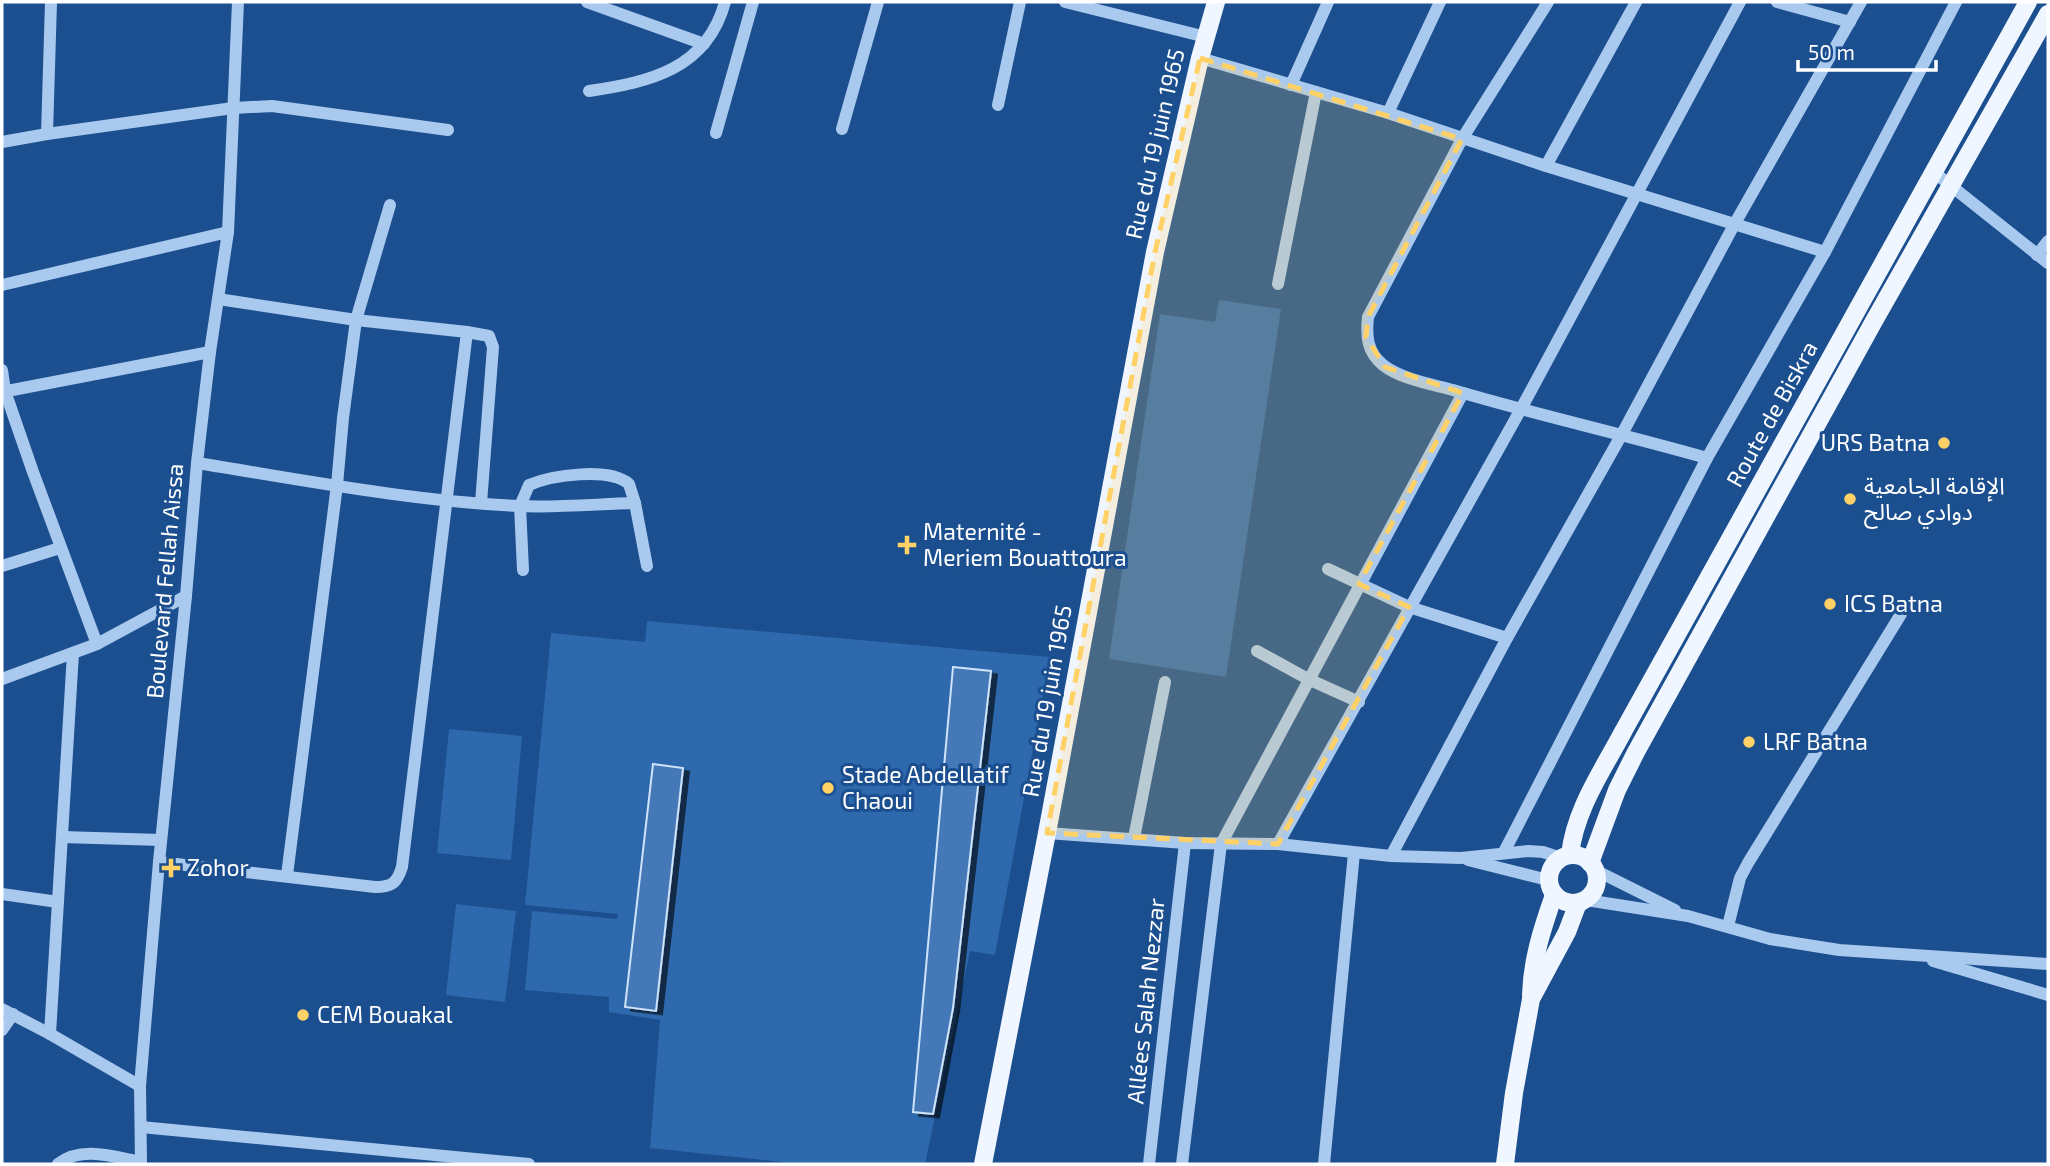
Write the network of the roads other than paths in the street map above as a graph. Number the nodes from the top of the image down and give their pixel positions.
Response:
1 (51, 2) edge
2 (238, 2) edge
3 (587, 2) edge
4 (725, 2) edge
5 (753, 2) edge
6 (878, 2) edge
7 (1020, 2) edge
8 (1065, 2) edge
9 (1216, 2) edge
10 (1328, 2) edge
11 (1440, 2) edge
12 (1548, 2) edge
13 (1636, 2) edge
14 (1740, 2) edge
15 (1777, 2) edge
16 (1861, 2) edge
17 (1956, 2) edge
18 (2028, 2) edge
19 (2048, 14) edge
20 (1850, 22) junction
21 (1206, 37) junction
22 (704, 44) junction
23 (1200, 58) junction
24 (1291, 85) junction
25 (589, 91) dead end
26 (1316, 92) junction
27 (998, 105) dead end
28 (233, 108) junction
29 (1388, 113) junction
30 (842, 129) dead end
31 (448, 130) dead end
32 (716, 133) dead end
33 (47, 134) junction
34 (1462, 139) junction
35 (2, 142) edge
36 (1546, 166) junction
37 (1935, 173) junction
38 (1951, 185) junction
39 (1638, 193) junction
40 (390, 205) dead end
41 (1734, 225) junction
42 (228, 232) junction
43 (2048, 241) edge
44 (1825, 252) junction
45 (2043, 259) edge
46 (1278, 284) dead end
47 (2, 285) edge
48 (218, 299) junction
49 (356, 320) junction
50 (467, 332) junction
51 (210, 352) junction
52 (2, 370) edge
53 (4, 392) edge
54 (1463, 393) junction
55 (1521, 409) junction
56 (1622, 434) junction
57 (1707, 458) junction
58 (197, 463) junction
59 (337, 485) junction
60 (447, 499) junction
61 (481, 503) junction
62 (635, 503) junction
63 (520, 506) junction
64 (60, 548) junction
65 (2, 566) edge
66 (647, 566) dead end
67 (1328, 569) dead end
68 (523, 570) dead end
69 (1359, 584) junction
70 (186, 596) junction
71 (1409, 607) junction
72 (1902, 614) dead end
73 (1507, 638) junction
74 (97, 644) junction
75 (1257, 651) dead end
76 (73, 653) junction
77 (2, 679) edge
78 (1308, 679) junction
79 (1165, 682) dead end
80 (1359, 702) junction
81 (1048, 833) junction
82 (62, 837) junction
83 (1134, 838) junction
84 (161, 840) junction
85 (1185, 843) junction
86 (1221, 844) junction
87 (1279, 844) junction
88 (1504, 852) junction
89 (1354, 853) junction
90 (1391, 856) junction
91 (1566, 857) junction
92 (1461, 858) junction
93 (159, 862) junction
94 (1592, 866) junction
95 (287, 875) junction
96 (1551, 888) junction
97 (2, 894) edge
98 (58, 901) junction
99 (1582, 901) junction
100 (1688, 916) junction
101 (1728, 926) junction
102 (1915, 957) junction
103 (2048, 964) edge
104 (2048, 995) edge
105 (1531, 999) junction
106 (7, 1012) edge
107 (2, 1030) edge
108 (50, 1034) junction
109 (141, 1086) junction
110 (141, 1127) junction
111 (141, 1163) edge
112 (58, 1164) edge
113 (529, 1164) edge
114 (982, 1164) edge
115 (1149, 1164) edge
116 (1182, 1164) edge
117 (1325, 1164) edge
118 (1505, 1164) edge

1 - 33 street
2 - 28 street, Boulevard Fellah Aissa
3 - 22 street
4 - 22 street
5 - 32 street
6 - 30 street
7 - 27 street
8 - 21 street
9 - 21 main road, Rue du 19 juin 1965
10 - 24 street
11 - 29 street
12 - 34 street
13 - 36 street
14 - 39 street
15 - 20 street
16 - 20 street
17 - 44 street
18 - 37 main road, Route de Biskra
19 - 38 main road, Route de Biskra
20 - 41 street
21 - 23 main road, Rue du 19 juin 1965
22 - 25 street
23 - 24 street
23 - 81 main road, Rue du 19 juin 1965
24 - 26 street
26 - 29 street
26 - 46 street
28 - 31 street
28 - 33 street
28 - 42 street, Boulevard Fellah Aissa
29 - 34 street
33 - 35 street
34 - 36 street
34 - 54 street
36 - 39 street
37 - 38 street
37 - 91 main road, Route de Biskra
38 - 45 street
38 - 94 main road, Route de Biskra
39 - 41 street
39 - 55 street
40 - 49 street
41 - 44 street
41 - 56 street
42 - 47 street
42 - 48 street, Boulevard Fellah Aissa
43 - 45 street
44 - 57 street
48 - 49 street
48 - 51 street, Boulevard Fellah Aissa
49 - 50 street
49 - 59 street
50 - 60 street
50 - 61 street
51 - 53 street
51 - 58 street, Boulevard Fellah Aissa
52 - 53 street
53 - 64 street
54 - 55 street
54 - 69 street
55 - 56 street
55 - 71 street
56 - 57 street
56 - 73 street
57 - 88 street
58 - 59 street
58 - 70 street, Boulevard Fellah Aissa
59 - 60 street
59 - 95 street
60 - 61 street
60 - 95 street
61 - 63 street
62 - 63 street
62 - 63 street
62 - 66 street
63 - 68 street
64 - 65 street
64 - 74 street
67 - 69 street
69 - 71 street
69 - 78 street
70 - 74 street
70 - 84 street, Boulevard Fellah Aissa
71 - 73 street
71 - 80 street
72 - 101 street
73 - 90 street
74 - 76 street
75 - 78 street
76 - 77 street
76 - 82 street
78 - 80 street
78 - 86 street
79 - 83 street
80 - 87 street
81 - 83 street
81 - 114 main road, Rue du 19 juin 1965
82 - 84 street
82 - 98 street
83 - 85 street
84 - 93 street, Boulevard Fellah Aissa
85 - 86 street
85 - 115 street, Allées Salah Nezzar
86 - 87 street
86 - 116 street
87 - 89 street
88 - 91 street
88 - 92 street
89 - 90 street
89 - 117 street
90 - 92 street
91 - 94 main road
91 - 96 main road
92 - 96 street
93 - 95 street
93 - 109 street, Boulevard Fellah Aissa
94 - 99 main road
94 - 100 street
96 - 99 main road
96 - 105 main road
97 - 98 street
98 - 108 street
99 - 100 street
99 - 105 main road
100 - 101 street
101 - 102 street
102 - 103 street
102 - 104 street
105 - 118 main road
106 - 107 street
106 - 108 street
108 - 109 street
109 - 110 street, Boulevard Fellah Aissa
110 - 111 street, Boulevard Fellah Aissa
110 - 113 street
111 - 112 street

